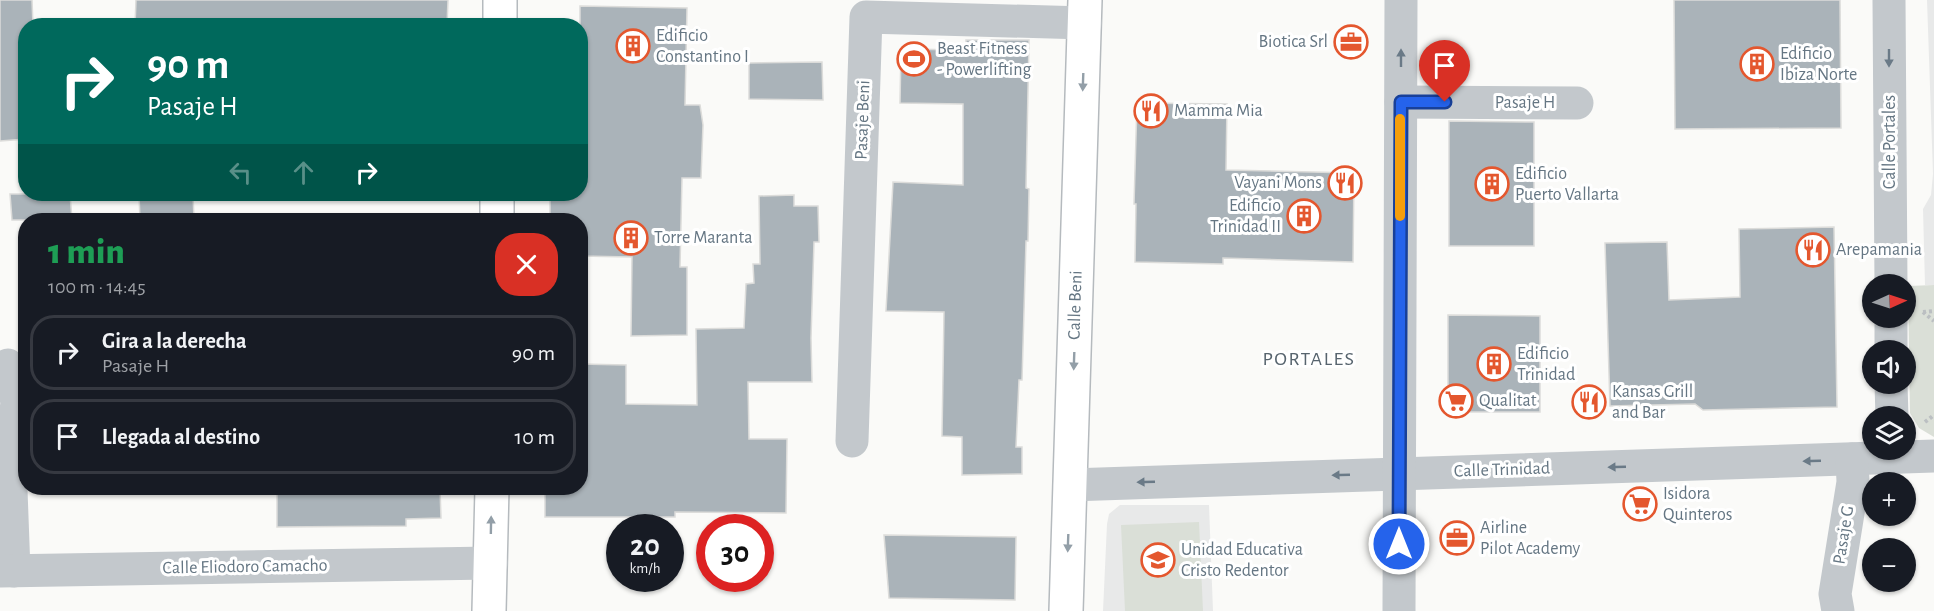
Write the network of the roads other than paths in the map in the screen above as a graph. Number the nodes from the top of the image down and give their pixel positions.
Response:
1 (500, 0) edge
2 (1401, 0) edge
3 (1889, 0) edge
4 (1085, 12) edge
5 (500, 18) edge
6 (1401, 102) junction
7 (1577, 103) dead end
8 (1891, 274) edge
9 (8, 365) dead end
10 (852, 441) dead end
11 (1916, 455) edge
12 (1934, 456) edge
13 (1862, 458) edge
14 (1852, 459) junction
15 (1400, 473) junction
16 (1071, 485) junction
17 (492, 495) edge
18 (491, 563) junction
19 (7, 571) edge
20 (1836, 602) edge
21 (489, 611) edge
22 (1066, 611) edge
23 (1398, 611) edge

1 - 5 main road
6 -> 2 street
3 -> 8 street, Calle Portales
4 - 10 street, Pasaje Beni
4 -> 16 main road, Calle Beni
6 - 7 street, Pasaje H
6 - 15 street
9 - 19 street
11 - 12 street, Calle Trinidad
13 - 14 street, Calle Trinidad
14 -> 15 street, Calle Trinidad
14 - 20 street, Pasaje G
15 -> 16 street, Calle Trinidad
15 - 23 street
16 -> 22 main road, Calle Beni
18 -> 17 main road
18 - 19 street, Calle Eliodoro Camacho
18 - 21 main road

